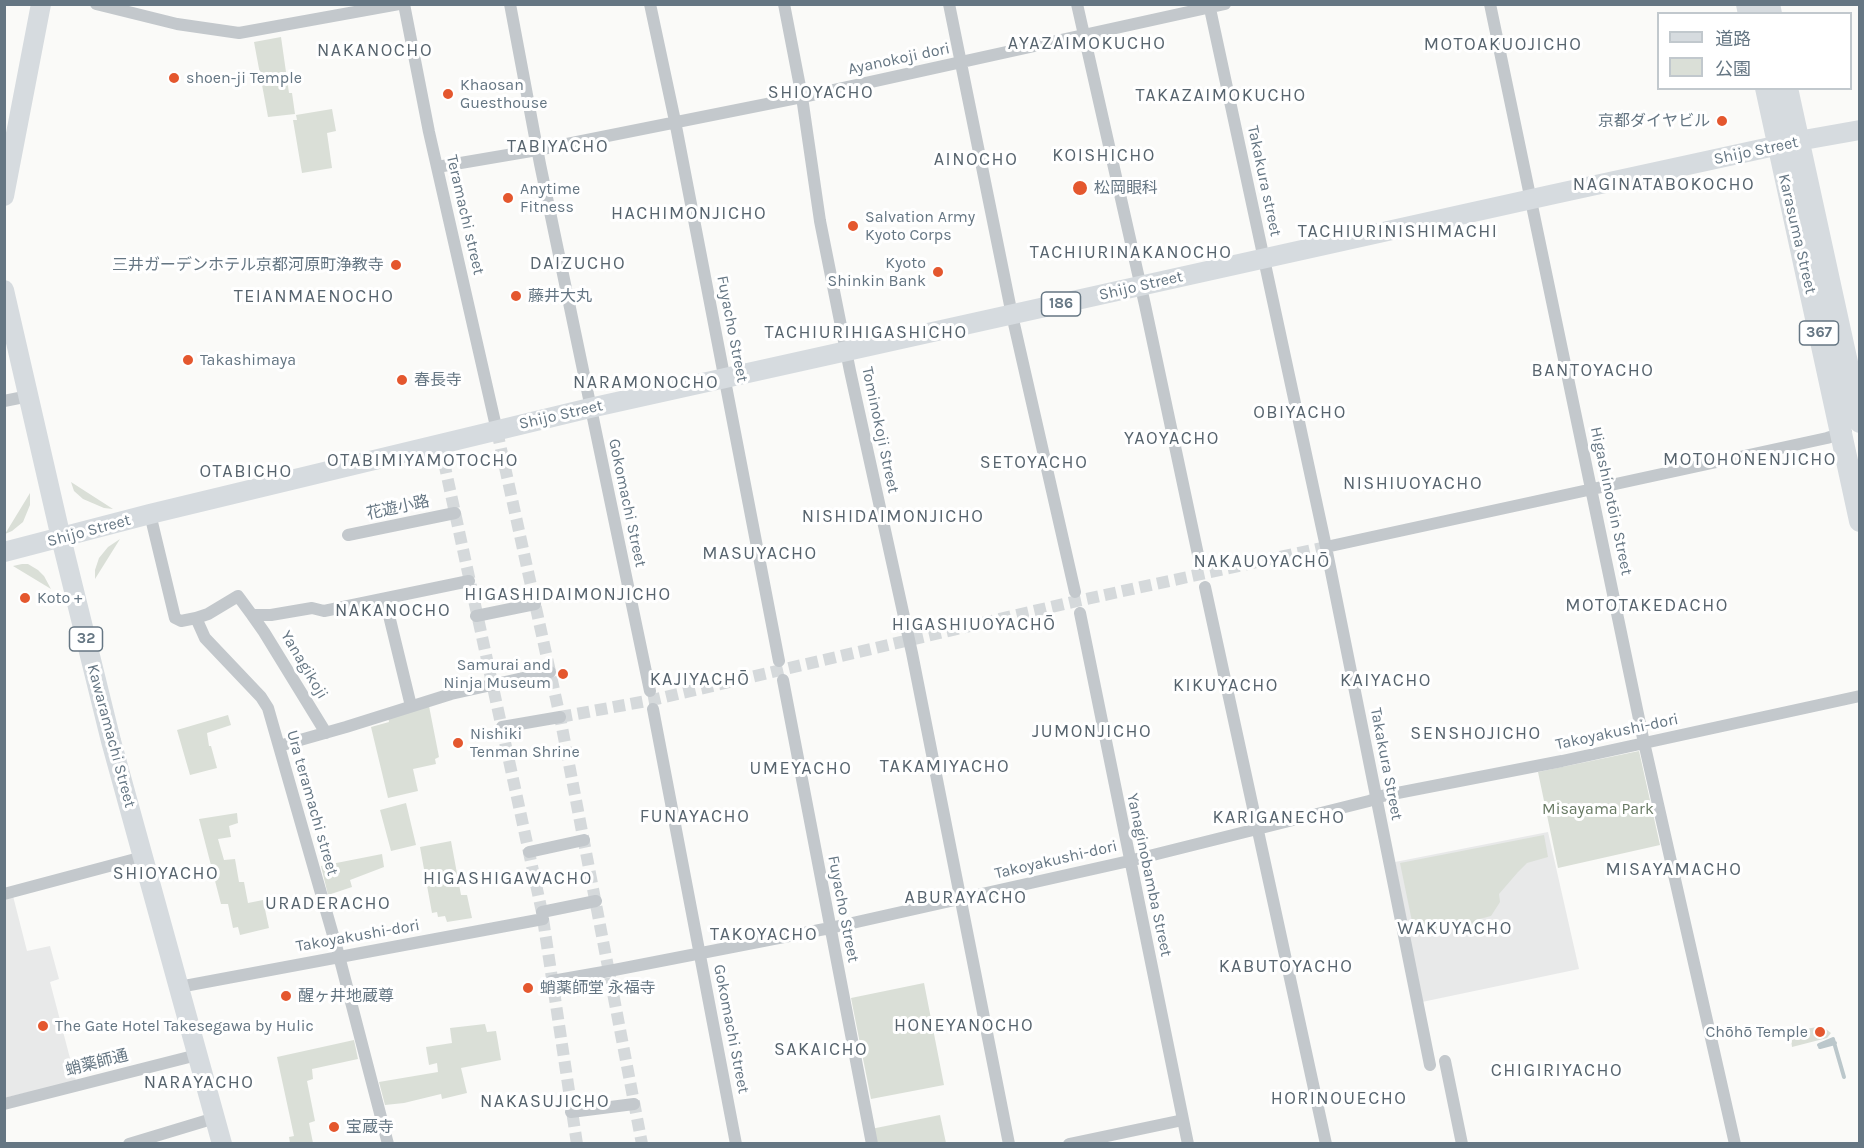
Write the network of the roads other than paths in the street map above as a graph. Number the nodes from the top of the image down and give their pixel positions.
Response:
1 (41, 4) edge
2 (96, 4) edge
3 (401, 4) edge
4 (510, 4) edge
5 (650, 4) edge
6 (784, 4) edge
7 (949, 4) edge
8 (1077, 4) edge
9 (1225, 4) edge
10 (1490, 4) edge
11 (1210, 6) edge
12 (1083, 35) junction
13 (962, 62) junction
14 (1767, 90) edge
15 (1787, 90) edge
16 (802, 97) junction
17 (675, 121) junction
18 (1860, 130) edge
19 (10, 137) edge
20 (1788, 143) junction
21 (537, 150) junction
22 (437, 166) junction
23 (4, 196) edge
24 (1532, 200) junction
25 (1263, 259) junction
26 (1141, 286) junction
27 (4, 290) edge
28 (1012, 315) junction
29 (846, 352) junction
30 (725, 378) junction
31 (29, 396) junction
32 (4, 401) edge
33 (590, 408) junction
34 (1854, 427) edge
35 (497, 431) junction
36 (1592, 488) junction
37 (455, 513) dead end
38 (150, 514) junction
39 (1860, 521) edge
40 (348, 535) dead end
41 (61, 538) junction
42 (1326, 547) junction
43 (4, 552) edge
44 (1200, 564) dead end
45 (469, 581) dead end
46 (1204, 587) dead end
47 (1075, 592) dead end
48 (385, 598) junction
49 (535, 604) dead end
50 (1080, 613) dead end
51 (252, 615) junction
52 (476, 616) dead end
53 (196, 618) junction
54 (779, 661) dead end
55 (550, 672) dead end
56 (783, 680) dead end
57 (650, 691) dead end
58 (1860, 696) edge
59 (411, 706) junction
60 (653, 709) dead end
61 (560, 717) tunnel mouth
62 (502, 727) dead end
63 (326, 733) junction
64 (1644, 743) junction
65 (279, 746) junction
66 (1376, 798) junction
67 (1256, 829) junction
68 (584, 840) dead end
69 (529, 852) dead end
70 (143, 857) junction
71 (1129, 861) junction
72 (4, 894) edge
73 (960, 899) junction
74 (596, 901) dead end
75 (830, 928) junction
76 (700, 953) junction
77 (339, 956) junction
78 (552, 981) dead end
79 (179, 987) junction
80 (198, 1055) junction
81 (1445, 1061) dead end
82 (1430, 1065) dead end
83 (4, 1104) edge
84 (634, 1104) dead end
85 (571, 1112) dead end
86 (215, 1118) junction
87 (1183, 1120) junction
88 (129, 1143) edge
89 (222, 1143) edge
90 (388, 1143) edge
91 (736, 1143) edge
92 (872, 1143) edge
93 (1009, 1143) edge
94 (1069, 1143) edge
95 (1188, 1143) edge
96 (1326, 1143) edge
97 (1462, 1143) edge
98 (1735, 1143) edge

1 - 19 main road
2 - 3 street
3 - 22 street, Teramachi street
4 - 21 street, Gokomachi Street
5 - 17 street, Fuyacho Street
6 - 16 street, Tominokoji Street
7 - 13 street
8 - 12 street
9 - 11 street, Ayanokoji dori
10 - 24 street, Higashinotōin Street
11 - 12 street, Ayanokoji dori
11 - 25 street, Takakura street
12 - 13 street, Ayanokoji dori
12 - 26 street
13 - 16 street, Ayanokoji dori
13 - 28 street
14 - 20 highway, Karasuma Street / 367
15 - 20 highway, Karasuma Street / 367
16 - 17 street, Ayanokoji dori
16 - 29 street, Tominokoji Street
17 - 21 street, Ayanokoji dori
17 - 30 street, Fuyacho Street
18 - 20 main road, Shijo Street / 186
19 - 23 main road
20 - 24 main road, Shijo Street / 186
20 - 34 highway, Karasuma Street / 367
21 - 22 street, Ayanokoji dori
21 - 33 street, Gokomachi Street
22 - 35 street, Teramachi street
24 - 25 main road, Shijo Street / 186
24 - 36 street, Higashinotōin Street
25 - 26 main road, Shijo Street / 186
25 - 42 street, Takakura Street
26 - 28 main road, Shijo Street / 186
26 - 44 street
27 - 31 main road, Kawaramachi Street / 32
28 - 29 main road, Shijo Street / 186
28 - 47 street
29 - 30 main road, Shijo Street / 186
29 - 73 street, Tominokoji Street
30 - 33 main road, Shijo Street / 186
30 - 54 street, Fuyacho Street
31 - 32 street
31 - 41 main road, Kawaramachi Street / 32
33 - 35 main road, Shijo Street / 186
33 - 57 street, Gokomachi Street
34 - 36 street
34 - 39 highway, Karasuma Street / 367
35 - 38 main road, Shijo Street / 186
36 - 42 street
36 - 64 street, Higashinotōin Street
37 - 40 street, 花遊小路
38 - 41 main road, Shijo Street / 186
38 - 53 street
41 - 43 main road, Shijo Street / 186
41 - 70 main road, Kawaramachi Street / 32
42 - 66 street, Takakura Street
45 - 48 street
46 - 67 street
48 - 51 street
48 - 59 street
49 - 52 street
50 - 71 street, Yanaginobamba Street
51 - 53 street, Yanagikoji
51 - 63 street, Yanagikoji
53 - 65 street, Ura teramachi street
55 - 59 street
56 - 75 street, Fuyacho Street
58 - 64 street, Takoyakushi-dori
59 - 63 street
60 - 76 street, Gokomachi Street
61 - 62 street
63 - 65 street
64 - 66 street, Takoyakushi-dori
64 - 98 street, Higashinotōin Street
65 - 77 street, Ura teramachi street
66 - 67 street, Takoyakushi-dori
66 - 82 street, Takakura Street
67 - 71 street, Takoyakushi-dori
67 - 96 street
68 - 69 street
70 - 72 street
70 - 79 main road, Kawaramachi Street / 32
71 - 73 street, Takoyakushi-dori
71 - 87 street, Yanaginobamba Street
73 - 75 street, Takoyakushi-dori
73 - 93 street, Tominokoji Street
74 - 77 street, Takoyakushi-dori
75 - 76 street, Takoyakushi-dori
75 - 92 street, Fuyacho Street
76 - 78 street, Takoyakushi-dori
76 - 91 street, Gokomachi Street
77 - 79 street, Takoyakushi-dori
77 - 90 street, Ura teramachi street
79 - 80 main road, Kawaramachi Street / 32
80 - 83 street, 蛸薬師通
80 - 86 main road, Kawaramachi Street / 32
81 - 97 street
84 - 85 street
86 - 88 street
86 - 89 main road, Kawaramachi Street / 32
87 - 94 street
87 - 95 street, Yanaginobamba Street

